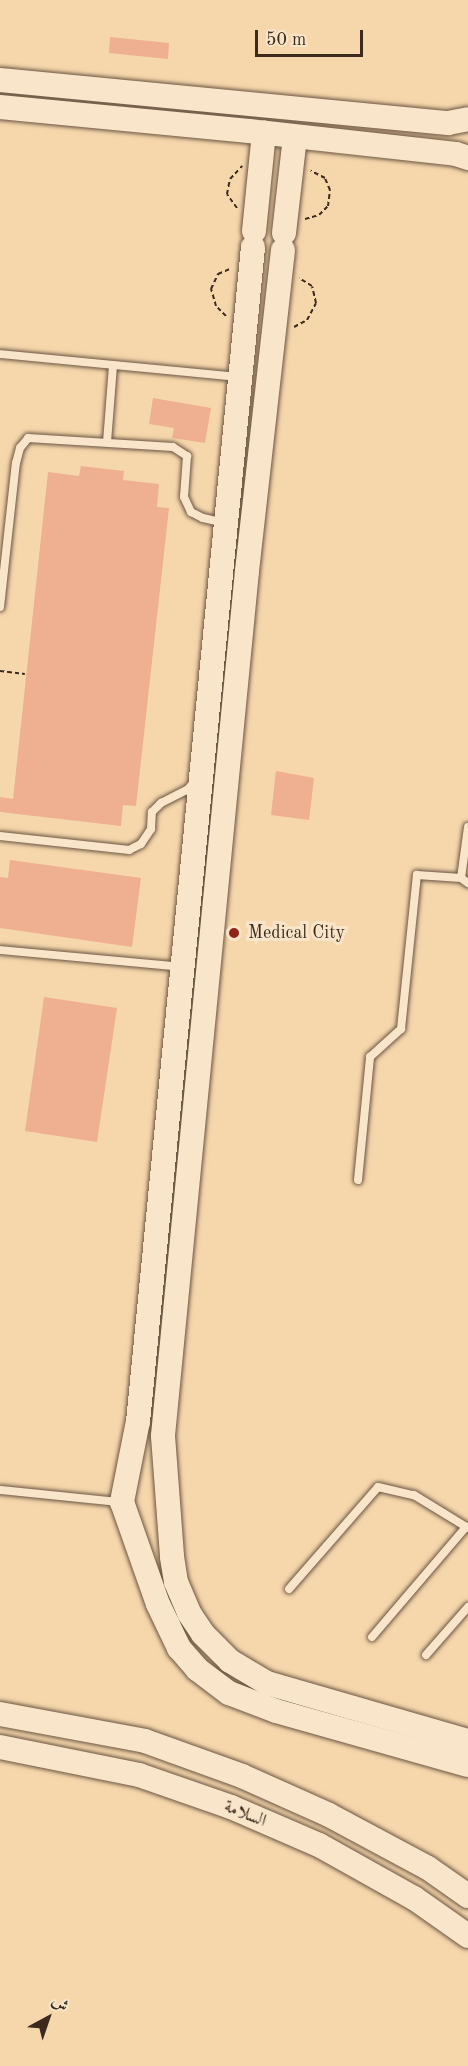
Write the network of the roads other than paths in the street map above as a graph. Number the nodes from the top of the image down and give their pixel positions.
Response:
1 (0, 80) edge
2 (0, 106) edge
3 (468, 119) edge
4 (264, 133) junction
5 (295, 137) junction
6 (468, 158) edge
7 (0, 354) edge
8 (113, 365) junction
9 (240, 377) junction
10 (107, 442) junction
11 (226, 524) junction
12 (0, 607) edge
13 (201, 774) junction
14 (468, 827) edge
15 (0, 836) edge
16 (465, 881) edge
17 (0, 950) edge
18 (183, 967) junction
19 (358, 1180) dead end
20 (0, 1491) edge
21 (122, 1502) junction
22 (467, 1527) edge
23 (176, 1582) junction
24 (289, 1589) dead end
25 (153, 1593) junction
26 (468, 1606) edge
27 (372, 1637) dead end
28 (426, 1655) dead end
29 (0, 1714) edge
30 (468, 1740) edge
31 (0, 1747) edge
32 (468, 1765) edge
33 (468, 1896) edge
34 (468, 1936) edge

1 - 3 street
2 - 4 street
4 - 5 street
4 - 9 street
5 - 6 street
5 - 23 street
7 - 8 lane
8 - 9 lane
8 - 10 lane
9 - 11 street
10 - 11 lane
10 - 12 lane
11 - 13 street
13 - 15 lane
13 - 18 street
14 - 16 lane
16 - 19 lane
17 - 18 lane
18 - 21 street
20 - 21 lane
21 - 25 street
22 - 24 lane
22 - 27 lane
23 - 25 street
23 - 30 street
25 - 32 street
26 - 28 lane
29 - 33 street, السلامة
31 - 34 street, السلامة

